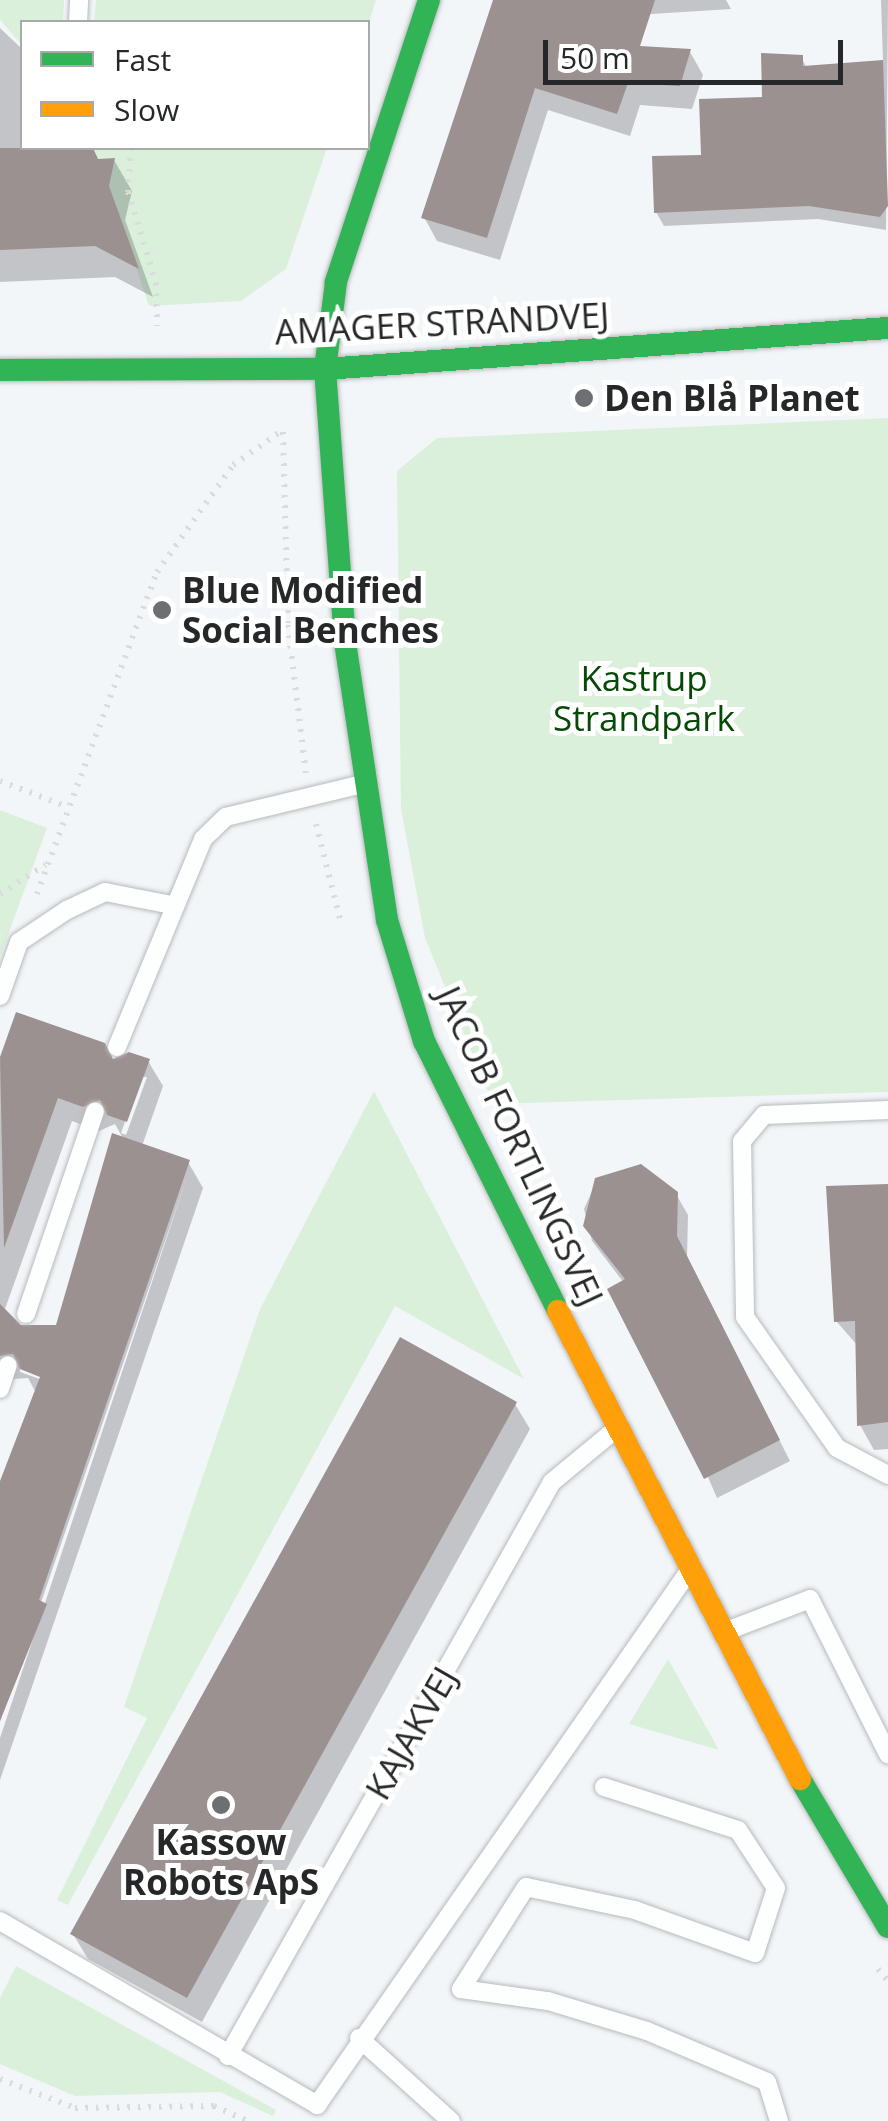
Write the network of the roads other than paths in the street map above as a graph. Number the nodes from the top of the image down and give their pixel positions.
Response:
1 (429, 0) edge
2 (888, 328) edge
3 (326, 369) junction
4 (0, 370) edge
5 (362, 784) junction
6 (172, 905) junction
7 (0, 996) edge
8 (117, 1048) dead end
9 (888, 1110) edge
10 (95, 1111) dead end
11 (26, 1314) dead end
12 (8, 1365) dead end
13 (0, 1389) edge
14 (616, 1428) junction
15 (888, 1475) edge
16 (688, 1572) junction
17 (721, 1633) junction
18 (888, 1754) edge
19 (604, 1787) dead end
20 (888, 1878) edge
21 (855, 1885) junction
22 (0, 1921) edge
23 (888, 1926) edge
24 (359, 2038) junction
25 (228, 2056) junction
26 (314, 2113) edge
27 (451, 2121) edge
28 (779, 2121) edge

1 - 3 street, JACOB FORTLINGSVEJ
2 - 3 street, AMAGER STRANDVEJ
3 - 4 street, AMAGER STRANDVEJ
3 - 5 street, JACOB FORTLINGSVEJ
5 - 6 lane
5 - 14 street, JACOB FORTLINGSVEJ
6 - 7 lane
6 - 8 lane
9 - 15 lane
10 - 11 lane
12 - 13 lane
14 - 16 street, JACOB FORTLINGSVEJ
14 - 25 lane, KAJAKVEJ
16 - 17 street, JACOB FORTLINGSVEJ
16 - 24 lane
17 - 18 lane
17 - 21 street, JACOB FORTLINGSVEJ
19 - 28 lane
20 - 21 lane
21 - 23 street, JACOB FORTLINGSVEJ
22 - 25 lane
24 - 26 lane
24 - 27 lane
25 - 26 lane

